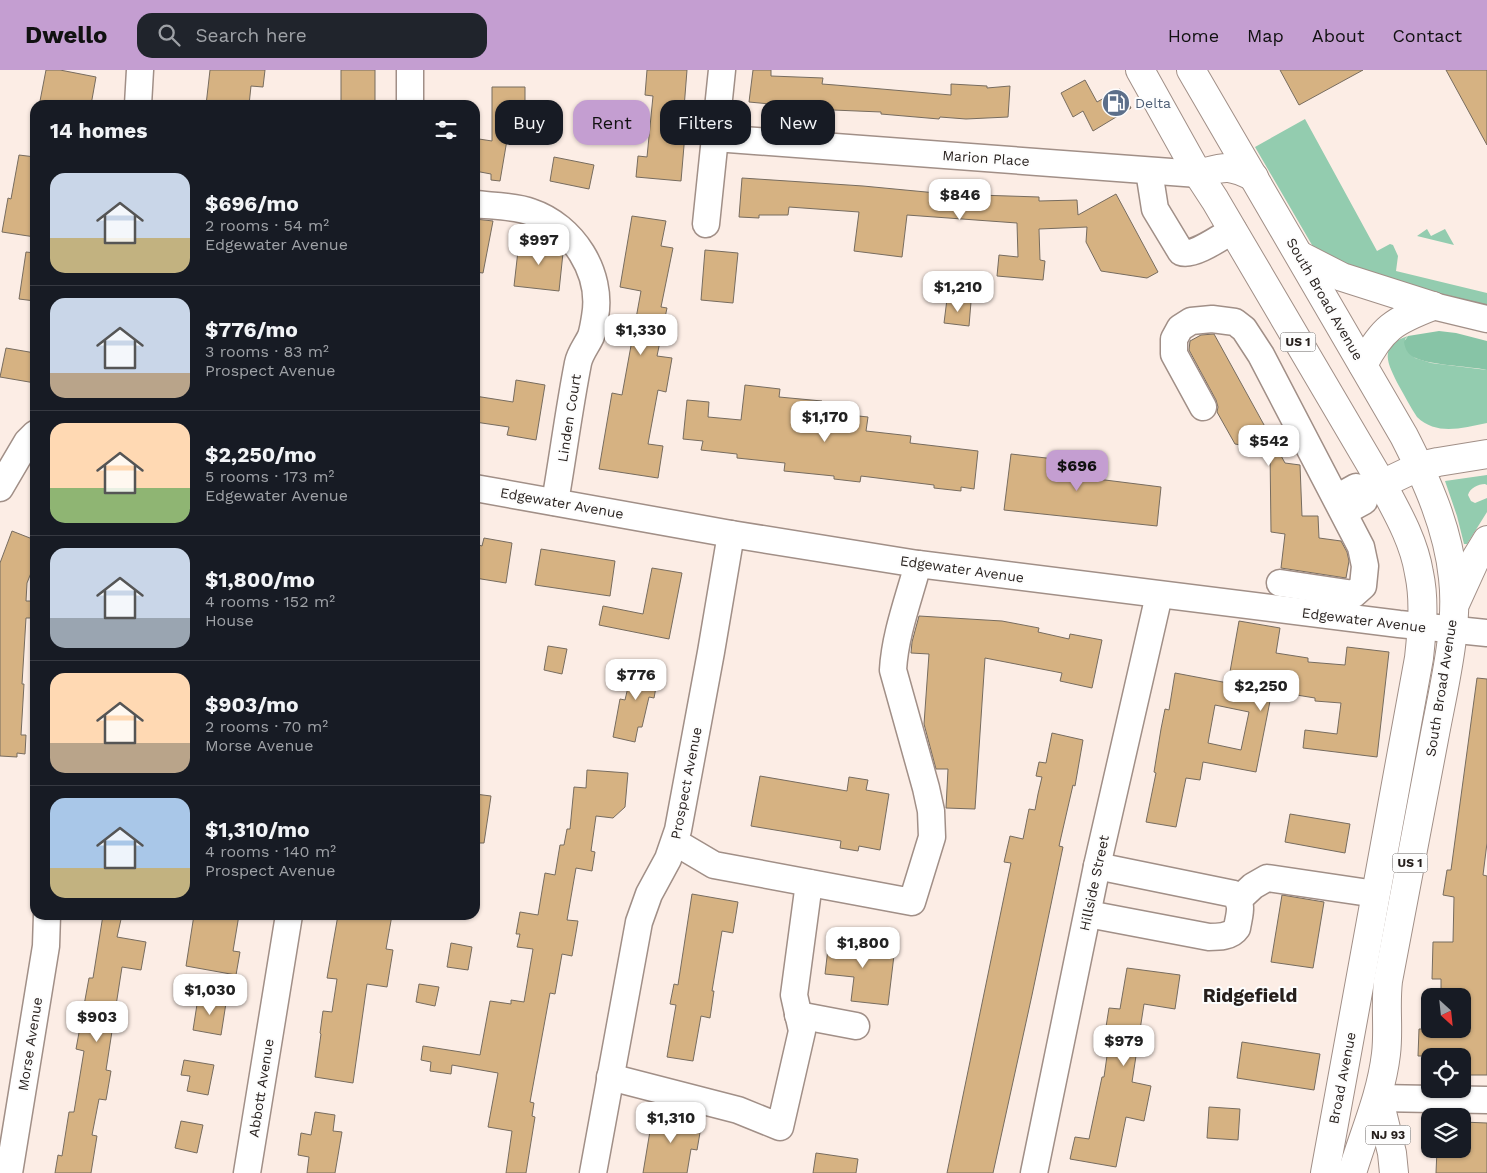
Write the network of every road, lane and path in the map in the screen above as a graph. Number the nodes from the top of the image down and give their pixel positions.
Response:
1 (140, 70) edge
2 (410, 70) edge
3 (722, 70) edge
4 (1140, 70) edge
5 (1191, 70) edge
6 (138, 100) edge
7 (410, 100) edge
8 (719, 100) edge
9 (751, 141) edge
10 (714, 145) edge
11 (1149, 171) junction
12 (1198, 174) junction
13 (1254, 177) junction
14 (480, 205) edge
15 (706, 224) dead end
16 (1233, 230) junction
17 (1300, 256) junction
18 (1433, 306) junction
19 (1487, 319) edge
20 (1294, 335) junction
21 (1262, 355) junction
22 (1363, 365) junction
23 (1203, 407) dead end
24 (30, 439) edge
25 (1487, 454) edge
26 (1420, 466) junction
27 (1375, 487) junction
28 (0, 488) edge
29 (480, 489) edge
30 (555, 502) junction
31 (1341, 504) junction
32 (731, 534) junction
33 (1487, 540) edge
34 (918, 564) junction
35 (1280, 583) dead end
36 (1159, 595) junction
37 (1453, 618) junction
38 (1422, 627) junction
39 (1487, 633) edge
40 (675, 842) junction
41 (1108, 868) junction
42 (809, 883) junction
43 (1376, 894) junction
44 (1242, 896) junction
45 (1098, 916) junction
46 (48, 920) edge
47 (288, 920) edge
48 (1360, 984) junction
49 (798, 1015) junction
50 (856, 1026) dead end
51 (610, 1077) junction
52 (1378, 1098) junction
53 (1487, 1100) edge
54 (10, 1173) edge
55 (247, 1173) edge
56 (593, 1173) edge
57 (1034, 1173) edge
58 (1325, 1173) edge
59 (1352, 1173) edge
60 (1394, 1173) edge

1 - 6 street
2 - 7 street
3 - 8 street
4 - 12 main road, South Broad Avenue / US 1
5 - 13 main road, South Broad Avenue / US 1
9 - 11 street, Marion Place
10 - 15 street
11 - 12 street, Marion Place
11 - 16 street
12 - 13 main road
12 - 16 main road, South Broad Avenue / US 1
13 - 17 main road, South Broad Avenue / US 1
14 - 30 street, Linden Court
16 - 20 main road, South Broad Avenue / US 1
17 - 18 main road
17 - 22 main road, South Broad Avenue / US 1
18 - 19 street
18 - 22 main road
20 - 21 street
20 - 27 main road, South Broad Avenue / US 1
21 - 23 street
21 - 31 street
22 - 26 main road, South Broad Avenue / US 1
24 - 28 street
25 - 26 main road
26 - 27 main road
26 - 37 main road, South Broad Avenue / US 1
27 - 31 street
27 - 38 main road, South Broad Avenue / US 1
29 - 30 street, Edgewater Avenue
30 - 32 street, Edgewater Avenue
31 - 35 street
32 - 34 street, Edgewater Avenue
32 - 40 street, Prospect Avenue
33 - 37 main road
34 - 36 street, Edgewater Avenue
34 - 42 street
36 - 38 street, Edgewater Avenue
36 - 41 street, Hillside Street
37 - 38 street, Edgewater Avenue
37 - 39 street, Edgewater Avenue
37 - 52 main road, South Broad Avenue / US 1
38 - 43 main road, South Broad Avenue / US 1
40 - 42 street
40 - 51 street, Prospect Avenue
41 - 44 street
41 - 45 street, Hillside Street
42 - 49 street
43 - 44 street
43 - 48 main road, South Broad Avenue / US 1
44 - 45 street
45 - 57 street, Hillside Street
46 - 54 street, Morse Avenue
47 - 55 street, Abbott Avenue
48 - 52 main road
48 - 58 main road, Broad Avenue / US 1
49 - 50 street
49 - 51 street
51 - 56 street, Prospect Avenue
52 - 53 street
52 - 59 main road, US 1
52 - 60 main road, NJ 93

